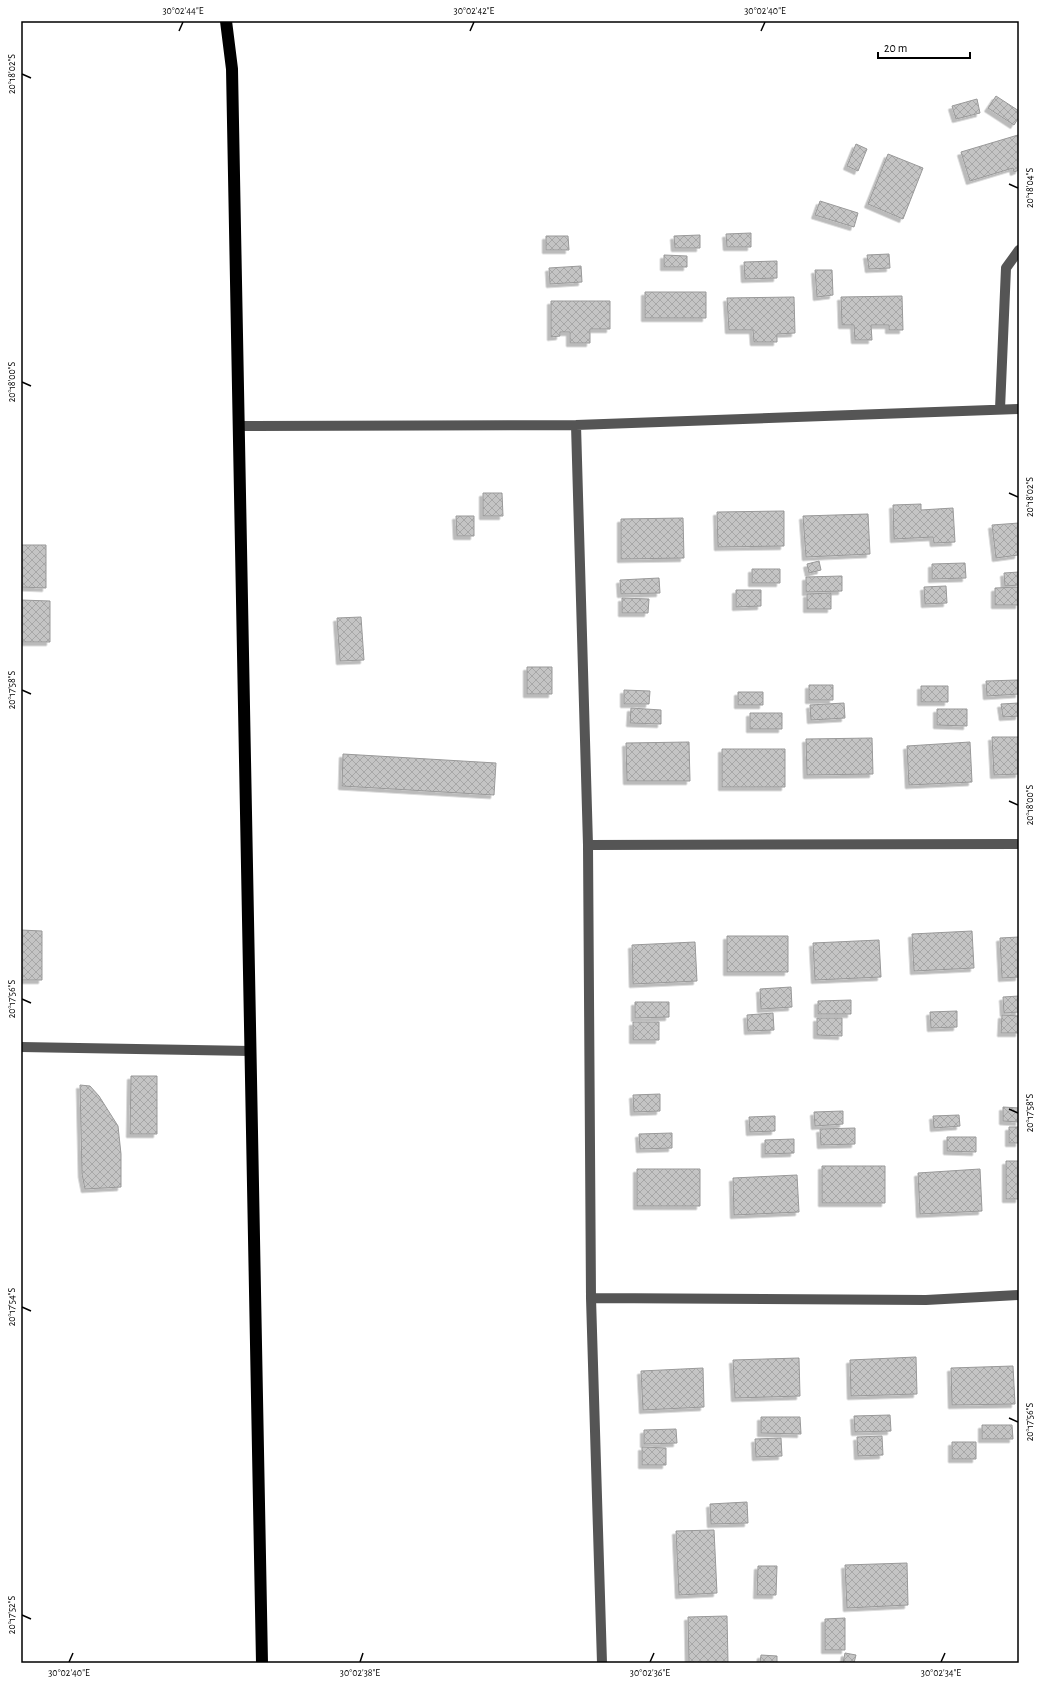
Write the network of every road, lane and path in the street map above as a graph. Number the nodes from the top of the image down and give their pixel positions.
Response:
1 (226, 21) edge
2 (1019, 250) edge
3 (1000, 409) junction
4 (1019, 409) edge
5 (576, 425) junction
6 (239, 426) junction
7 (1019, 844) edge
8 (588, 845) junction
9 (21, 1047) edge
10 (251, 1051) junction
11 (1019, 1295) edge
12 (591, 1298) junction
13 (262, 1663) edge
14 (602, 1663) edge

1 - 6 highway
2 - 3 street
3 - 4 street
3 - 5 street
5 - 6 street
5 - 8 street
6 - 10 highway
7 - 8 street
8 - 12 street
9 - 10 street
10 - 13 highway
11 - 12 street
12 - 14 street

